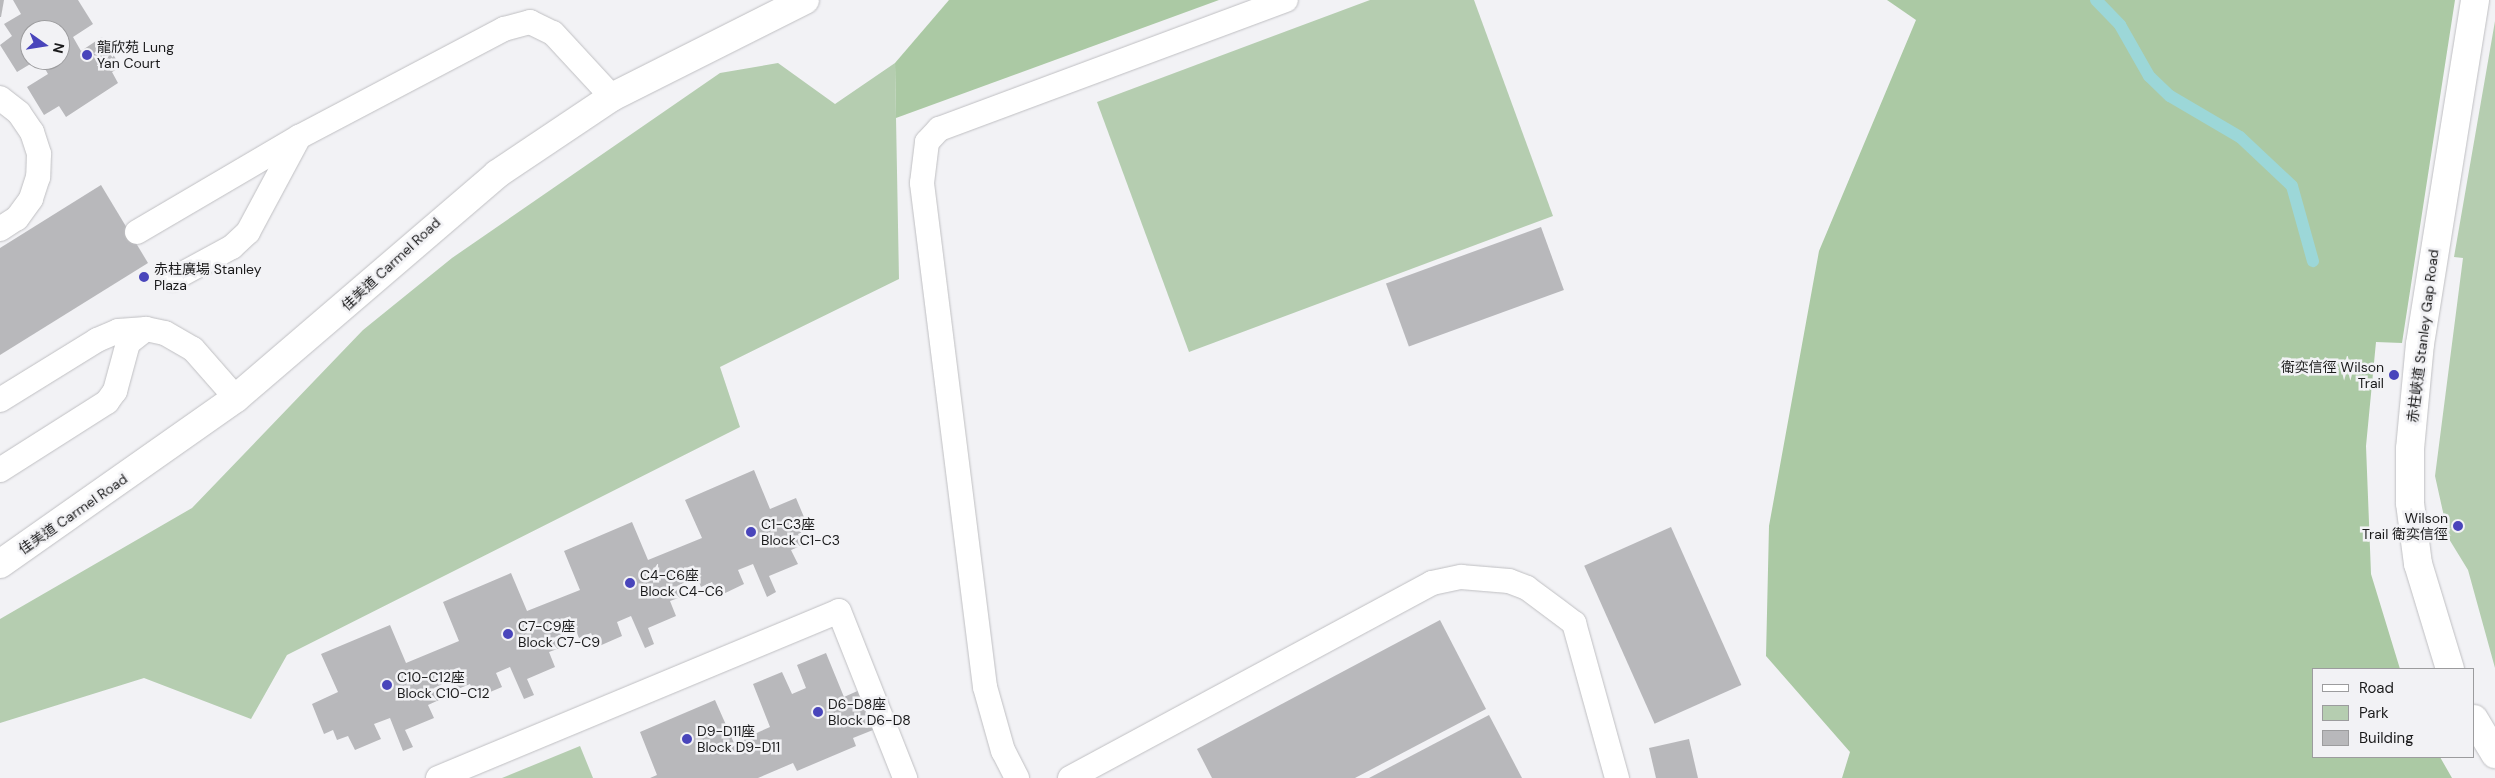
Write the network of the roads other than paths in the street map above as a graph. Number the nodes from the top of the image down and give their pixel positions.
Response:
1 (806, 0) edge
2 (1286, 0) edge
3 (2475, 0) edge
4 (612, 97) junction
5 (0, 98) edge
6 (299, 137) junction
7 (0, 229) edge
8 (137, 232) dead end
9 (173, 279) dead end
10 (146, 329) junction
11 (236, 398) junction
12 (0, 400) edge
13 (0, 470) edge
14 (0, 564) edge
15 (2450, 668) edge
16 (2475, 722) edge
17 (2495, 754) edge
18 (438, 778) edge
19 (905, 778) edge
20 (1017, 778) edge
21 (1070, 778) edge
22 (1617, 778) edge

1 - 4 street, 佳美道 Carmel Road
2 - 20 lane
3 - 15 street, 赤柱峽道 Stanley Gap Road
4 - 6 lane
4 - 11 street, 佳美道 Carmel Road
5 - 7 lane
6 - 8 lane
6 - 9 lane
10 - 11 lane
10 - 12 lane
10 - 13 lane
11 - 14 street, 佳美道 Carmel Road
16 - 17 street
18 - 19 lane
21 - 22 lane

